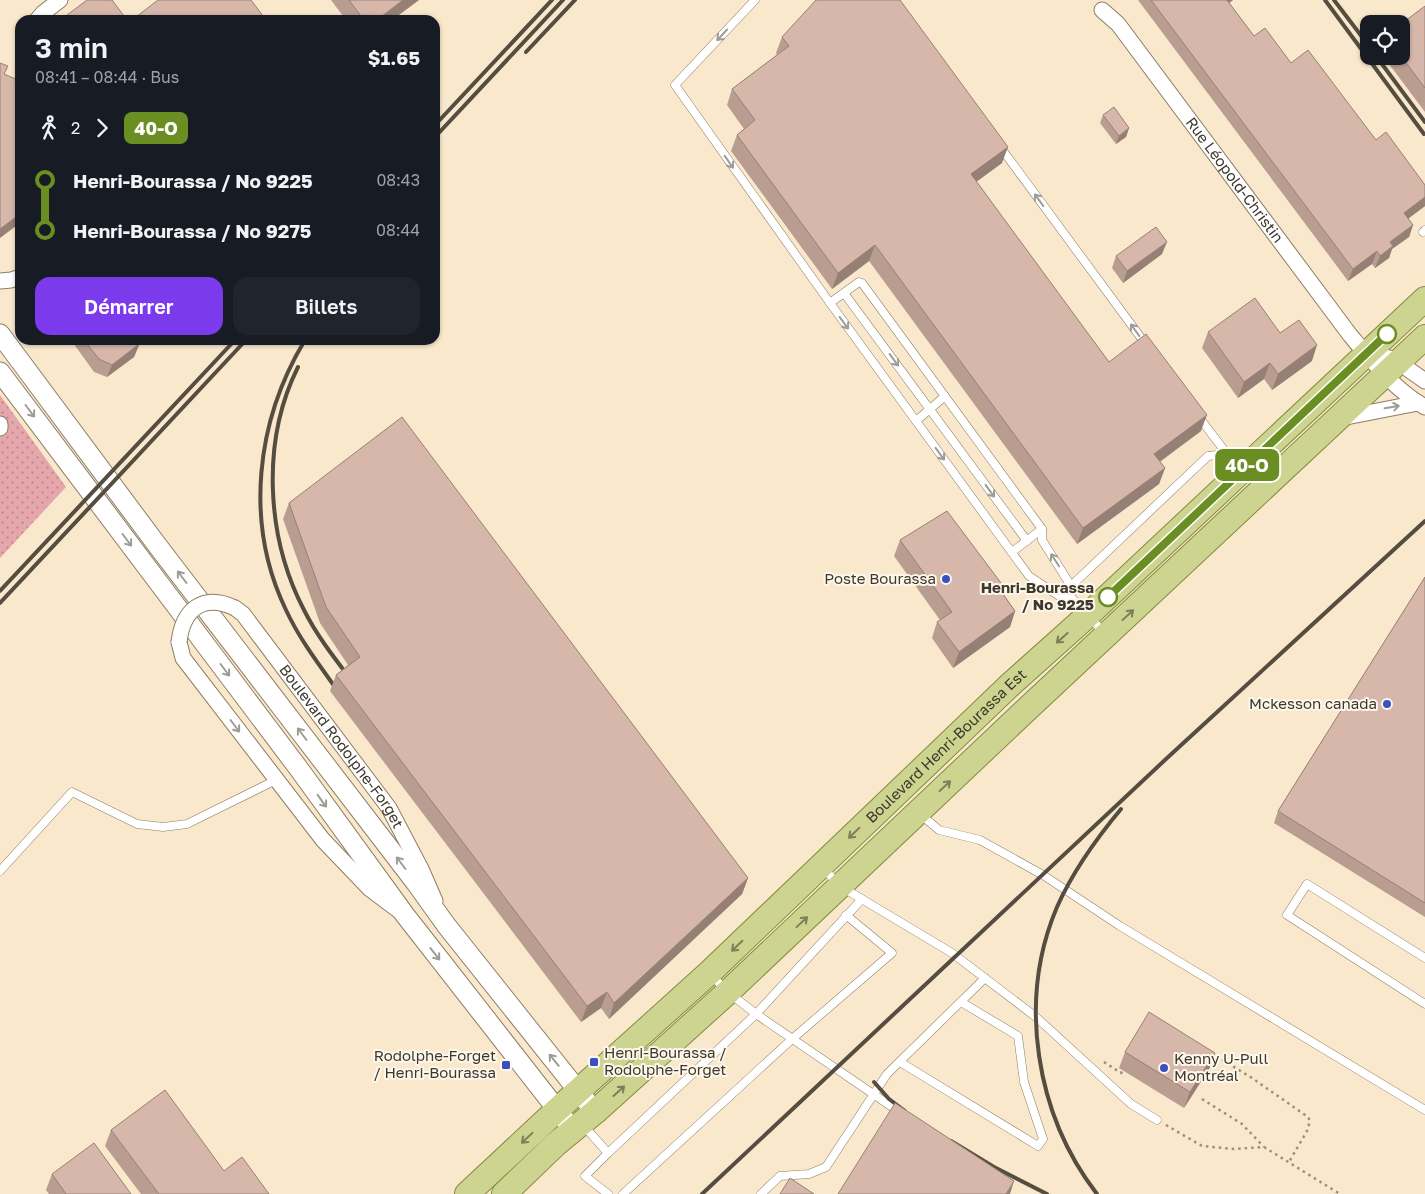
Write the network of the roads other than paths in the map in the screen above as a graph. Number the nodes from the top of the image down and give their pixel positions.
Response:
1 (60, 0) edge
2 (755, 0) edge
3 (1102, 10) dead end
4 (41, 15) edge
5 (996, 142) edge
6 (15, 278) edge
7 (0, 281) edge
8 (844, 292) junction
9 (1425, 299) edge
10 (830, 303) junction
11 (0, 334) edge
12 (1425, 337) edge
13 (1153, 354) edge
14 (1381, 362) junction
15 (0, 372) edge
16 (1425, 381) edge
17 (945, 396) junction
18 (1422, 405) edge
19 (1193, 408) edge
20 (930, 409) junction
21 (1339, 418) junction
22 (916, 421) junction
23 (0, 424) edge
24 (0, 428) edge
25 (1235, 462) junction
26 (1042, 529) junction
27 (1027, 541) junction
28 (1012, 552) junction
29 (1072, 586) junction
30 (1071, 597) junction
31 (1087, 616) junction
32 (1106, 636) junction
33 (276, 780) junction
34 (918, 812) junction
35 (820, 865) junction
36 (0, 871) edge
37 (840, 886) junction
38 (862, 899) junction
39 (406, 915) junction
40 (846, 915) junction
41 (446, 925) junction
42 (1425, 958) edge
43 (708, 973) junction
44 (985, 978) junction
45 (728, 992) junction
46 (961, 1002) junction
47 (1425, 1004) edge
48 (756, 1014) junction
49 (791, 1040) junction
50 (900, 1062) junction
51 (579, 1091) junction
52 (875, 1094) junction
53 (557, 1110) junction
54 (1425, 1110) edge
55 (905, 1116) edge
56 (1157, 1120) road end
57 (583, 1122) junction
58 (608, 1153) junction
59 (467, 1194) edge
60 (504, 1194) edge
61 (608, 1194) edge
62 (623, 1194) edge
63 (761, 1194) edge

1 - 4 street
2 -> 10 lane
3 - 14 street, Rue Léopold-Christin
13 -> 5 lane
6 - 7 street
8 - 10 lane
8 - 17 lane
8 -> 20 lane
9 - 14 main road, Boulevard Henri-Bourassa Est
10 -> 22 lane
41 -> 11 street, Boulevard Rodolphe-Forget
12 - 14 main road, Boulevard Henri-Bourassa Est
14 - 16 street
14 - 18 street
14 - 21 main road, Boulevard Henri-Bourassa Est
14 - 25 main road, Boulevard Henri-Bourassa Est
15 -> 39 street, Boulevard Rodolphe-Forget
17 - 20 lane
17 - 26 lane
21 -> 18 street
19 - 25 lane
20 - 22 lane
20 -> 27 lane
32 -> 21 main road, Boulevard Henri-Bourassa Est
22 -> 28 lane
23 - 24 street
25 - 29 lane
25 - 31 main road, Boulevard Henri-Bourassa Est
26 - 27 lane
29 -> 26 lane
27 - 28 lane
28 - 30 lane
29 - 30 lane
30 - 31 lane
31 - 32 lane
31 -> 35 main road, Boulevard Henri-Bourassa Est
34 -> 32 main road, Boulevard Henri-Bourassa Est
33 - 36 lane
33 - 39 street, Boulevard Rodolphe-Forget
41 -> 33 street, Boulevard Rodolphe-Forget, bridge
34 - 37 main road, Boulevard Henri-Bourassa Est
34 - 54 lane
35 - 37 lane
35 -> 43 main road, Boulevard Henri-Bourassa Est
37 - 38 lane
45 -> 37 main road, Boulevard Henri-Bourassa Est
38 - 40 lane
38 - 44 lane
39 -> 53 street, Boulevard Rodolphe-Forget
40 - 48 lane
40 - 49 lane
51 -> 41 street, Boulevard Rodolphe-Forget
42 - 47 lane
43 - 45 lane
43 - 51 main road, Boulevard Henri-Bourassa Est
44 - 46 lane
44 - 56 lane
45 - 48 lane
57 -> 45 main road, Boulevard Henri-Bourassa Est
46 - 50 lane
46 - 50 lane
48 - 49 lane
48 - 58 lane
49 - 52 lane
49 - 62 lane
50 - 52 lane
51 - 53 main road, Boulevard Henri-Bourassa Est
51 - 57 street, Boulevard Rodolphe-Forget
52 - 55 lane
52 - 63 lane
53 - 57 street, Boulevard Rodolphe-Forget
53 -> 59 main road, Boulevard Henri-Bourassa Est
57 - 58 lane
57 - 60 main road, Boulevard Henri-Bourassa Est
58 - 61 lane

